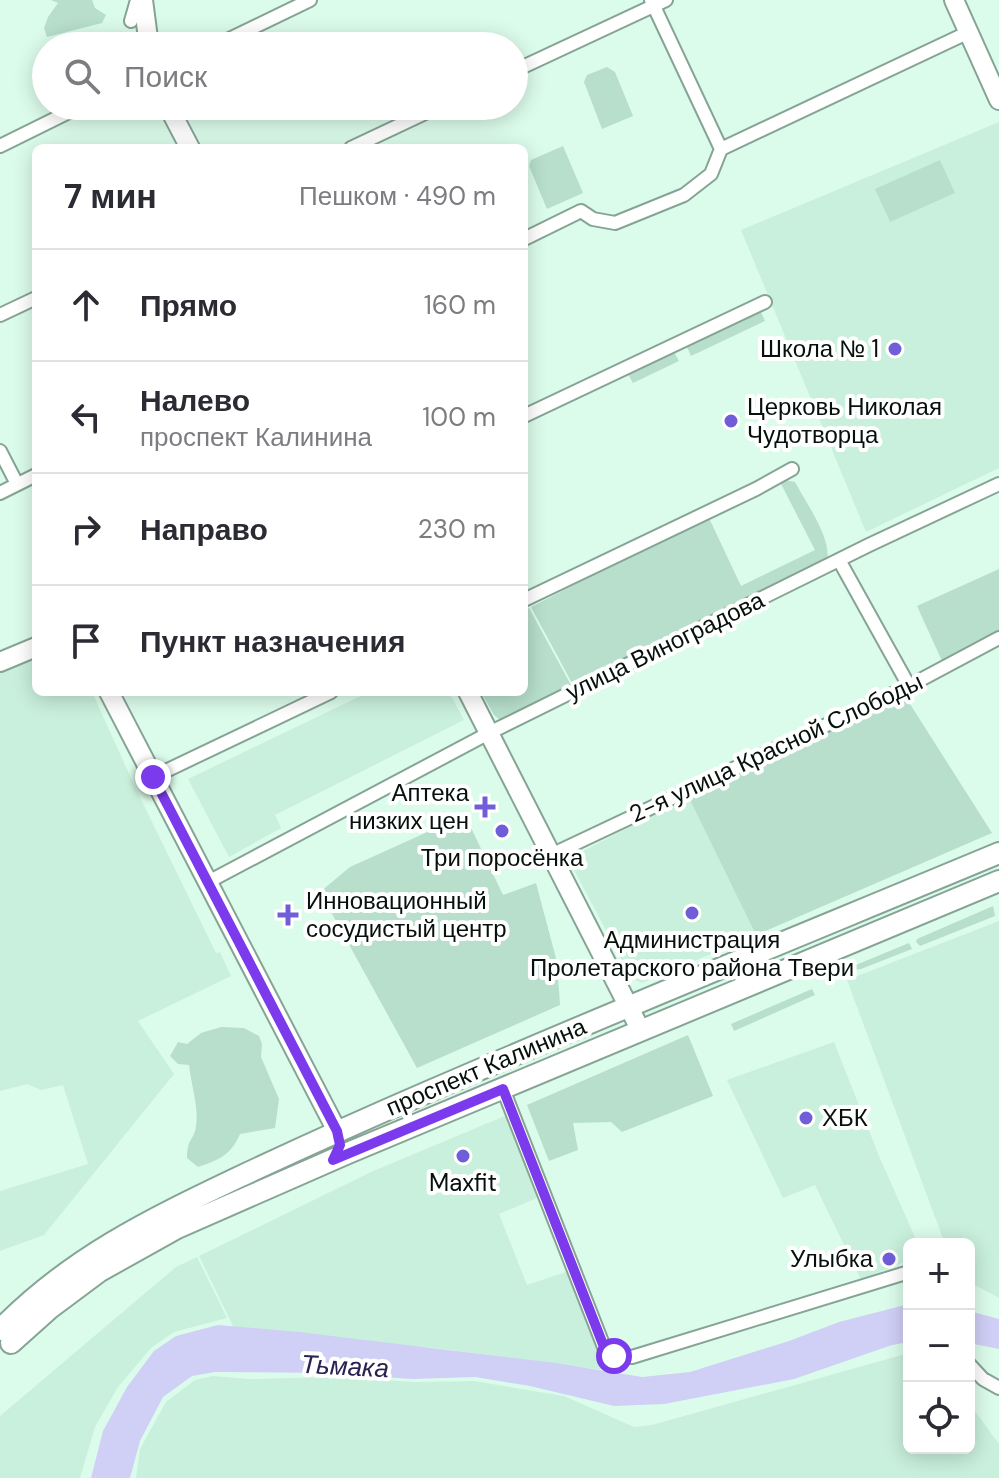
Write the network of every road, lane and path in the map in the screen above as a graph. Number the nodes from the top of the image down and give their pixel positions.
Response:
1 (140, 0) edge
2 (310, 0) edge
3 (954, 0) edge
4 (657, 2) edge
5 (131, 21) dead end
6 (146, 32) edge
7 (244, 32) edge
8 (969, 32) junction
9 (528, 64) edge
10 (999, 100) edge
11 (53, 120) edge
12 (175, 120) edge
13 (410, 120) edge
14 (188, 144) edge
15 (359, 144) edge
16 (0, 146) edge
17 (721, 149) junction
18 (528, 237) edge
19 (32, 300) edge
20 (765, 302) dead end
21 (0, 315) edge
22 (528, 414) edge
23 (0, 451) edge
24 (792, 469) dead end
25 (32, 477) edge
26 (17, 484) junction
27 (999, 484) edge
28 (0, 493) edge
29 (839, 560) junction
30 (528, 598) edge
31 (999, 638) edge
32 (32, 649) edge
33 (0, 662) edge
34 (909, 686) junction
35 (111, 696) edge
36 (323, 696) edge
37 (470, 696) edge
38 (489, 733) junction
39 (153, 777) junction
40 (999, 853) edge
41 (551, 855) junction
42 (999, 881) edge
43 (208, 882) junction
44 (829, 924) junction
45 (824, 956) junction
46 (628, 1007) junction
47 (641, 1031) junction
48 (509, 1057) junction
49 (503, 1089) junction
50 (337, 1131) junction
51 (333, 1160) junction
52 (903, 1274) edge
53 (4, 1345) edge
54 (975, 1371) edge
55 (999, 1388) edge

1 - 5 street
1 - 6 street
2 - 7 street
3 - 8 street
4 - 9 street
4 - 17 street
8 - 10 street
8 - 17 street
11 - 16 street
12 - 14 street
13 - 15 street
17 - 18 street
19 - 21 street
20 - 22 street
23 - 26 street
24 - 30 street
25 - 26 street
26 - 28 street
27 - 29 street, улица Виноградова
29 - 34 street
29 - 38 street, улица Виноградова
31 - 34 street, 2-я улица Красной Слободы
32 - 33 street
34 - 41 street, 2-я улица Красной Слободы
35 - 39 street
36 - 39 street
37 - 38 street
38 - 41 street
38 - 43 street, улица Виноградова
39 - 43 street
40 - 44 main road, проспект Калинина
41 - 46 street
42 - 45 main road, проспект Калинина
43 - 50 street
44 - 45 main road
44 - 46 main road, проспект Калинина
45 - 47 main road, проспект Калинина
46 - 47 street
46 - 48 main road, проспект Калинина
47 - 49 main road, проспект Калинина
48 - 49 main road
48 - 50 main road, проспект Калинина
49 - 51 main road, проспект Калинина
49 - 52 street
50 - 51 main road
50 - 53 main road, проспект Калинина
51 - 53 main road, проспект Калинина
54 - 55 street

